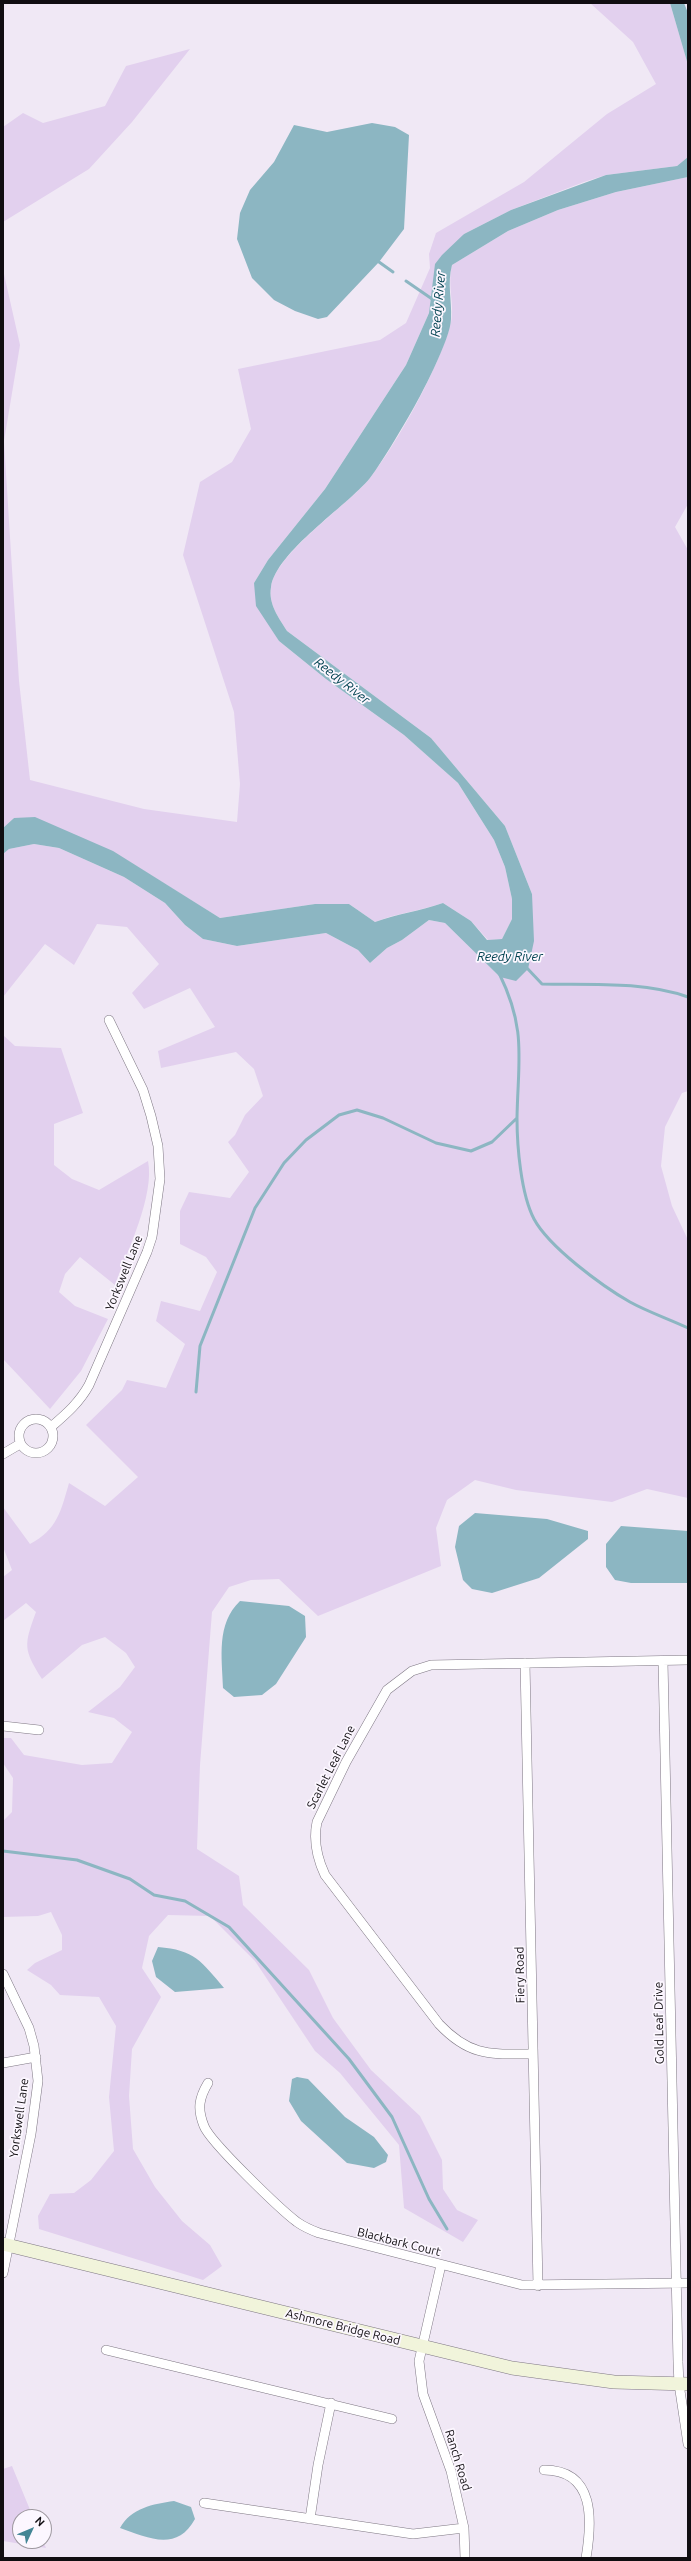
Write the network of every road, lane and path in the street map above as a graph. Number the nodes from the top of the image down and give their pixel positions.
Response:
1 (109, 1020) dead end
2 (51, 1427) junction
3 (20, 1444) junction
4 (3, 1454) edge
5 (688, 1660) edge
6 (664, 1661) junction
7 (525, 1663) junction
8 (3, 1726) edge
9 (39, 1730) dead end
10 (3, 1974) edge
11 (533, 2054) junction
12 (36, 2057) junction
13 (3, 2063) edge
14 (208, 2083) dead end
15 (6, 2245) edge
16 (441, 2265) junction
17 (3, 2273) edge
18 (688, 2282) edge
19 (676, 2283) junction
20 (538, 2286) junction
21 (422, 2347) junction
22 (106, 2350) dead end
23 (683, 2384) edge
24 (331, 2404) junction
25 (392, 2419) dead end
26 (688, 2444) edge
27 (544, 2470) dead end
28 (204, 2503) dead end
29 (310, 2519) junction
30 (464, 2528) junction
31 (465, 2558) edge
32 (586, 2558) edge

1 - 2 street, Yorkswell Lane
2 - 3 street
2 - 3 street
3 - 4 street
5 - 6 street, Scarlet Leaf Lane
6 - 7 street, Scarlet Leaf Lane
6 - 19 street, Gold Leaf Drive
7 - 11 street, Fiery Road
7 - 11 street, Scarlet Leaf Lane
8 - 9 street
10 - 12 street, Yorkswell Lane
11 - 20 street, Fiery Road
12 - 13 street
12 - 15 street, Yorkswell Lane
14 - 16 street, Blackbark Court
15 - 17 street, Yorkswell Lane
15 - 21 main road, Ashmore Bridge Road
16 - 20 street, Blackbark Court
16 - 21 street, Ranch Road
18 - 19 street, Blackbark Court
19 - 20 street, Blackbark Court
19 - 23 street, Gold Leaf Drive
21 - 23 main road, Ashmore Bridge Road
21 - 30 street, Ranch Road
22 - 24 street
23 - 26 street, Gold Leaf Drive
24 - 25 street
24 - 29 street
27 - 32 street
28 - 29 street
29 - 30 street
30 - 31 street, Ranch Road

